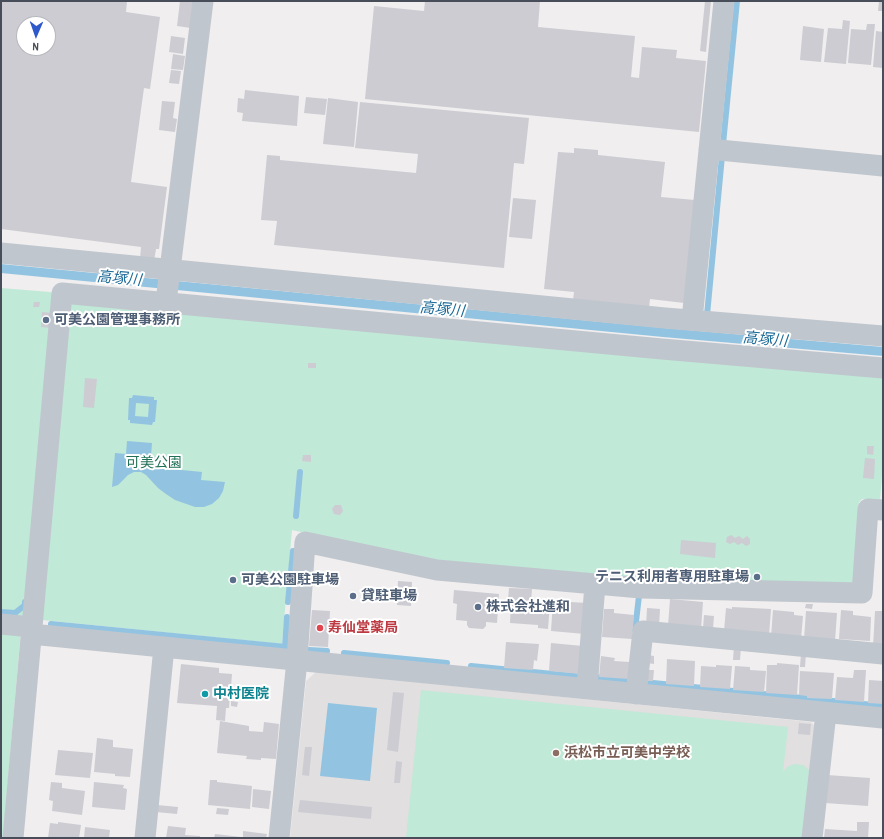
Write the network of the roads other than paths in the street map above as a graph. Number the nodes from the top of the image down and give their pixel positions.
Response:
1 (203, 1) edge
2 (724, 1) edge
3 (709, 149) junction
4 (883, 166) edge
5 (1, 253) edge
6 (169, 272) junction
7 (166, 298) junction
8 (692, 320) junction
9 (883, 336) edge
10 (883, 368) edge
11 (883, 510) edge
12 (595, 584) junction
13 (1, 624) edge
14 (32, 631) junction
15 (164, 647) junction
16 (883, 654) edge
17 (297, 660) junction
18 (587, 689) junction
19 (636, 694) junction
20 (826, 713) junction
21 (883, 718) edge
22 (13, 838) edge
23 (145, 838) edge
24 (279, 838) edge
25 (812, 838) edge

1 - 6 street
2 - 3 street
3 - 4 street
3 - 8 street
5 - 6 street
6 - 7 street
6 - 8 street
7 - 10 street
7 - 14 street
8 - 9 street
11 - 12 street
12 - 17 street
12 - 18 street
13 - 14 street
14 - 15 street
14 - 22 street
15 - 17 street
15 - 23 street
16 - 19 street
17 - 18 street
17 - 24 street
18 - 19 street
19 - 20 street
20 - 21 street
20 - 25 street

